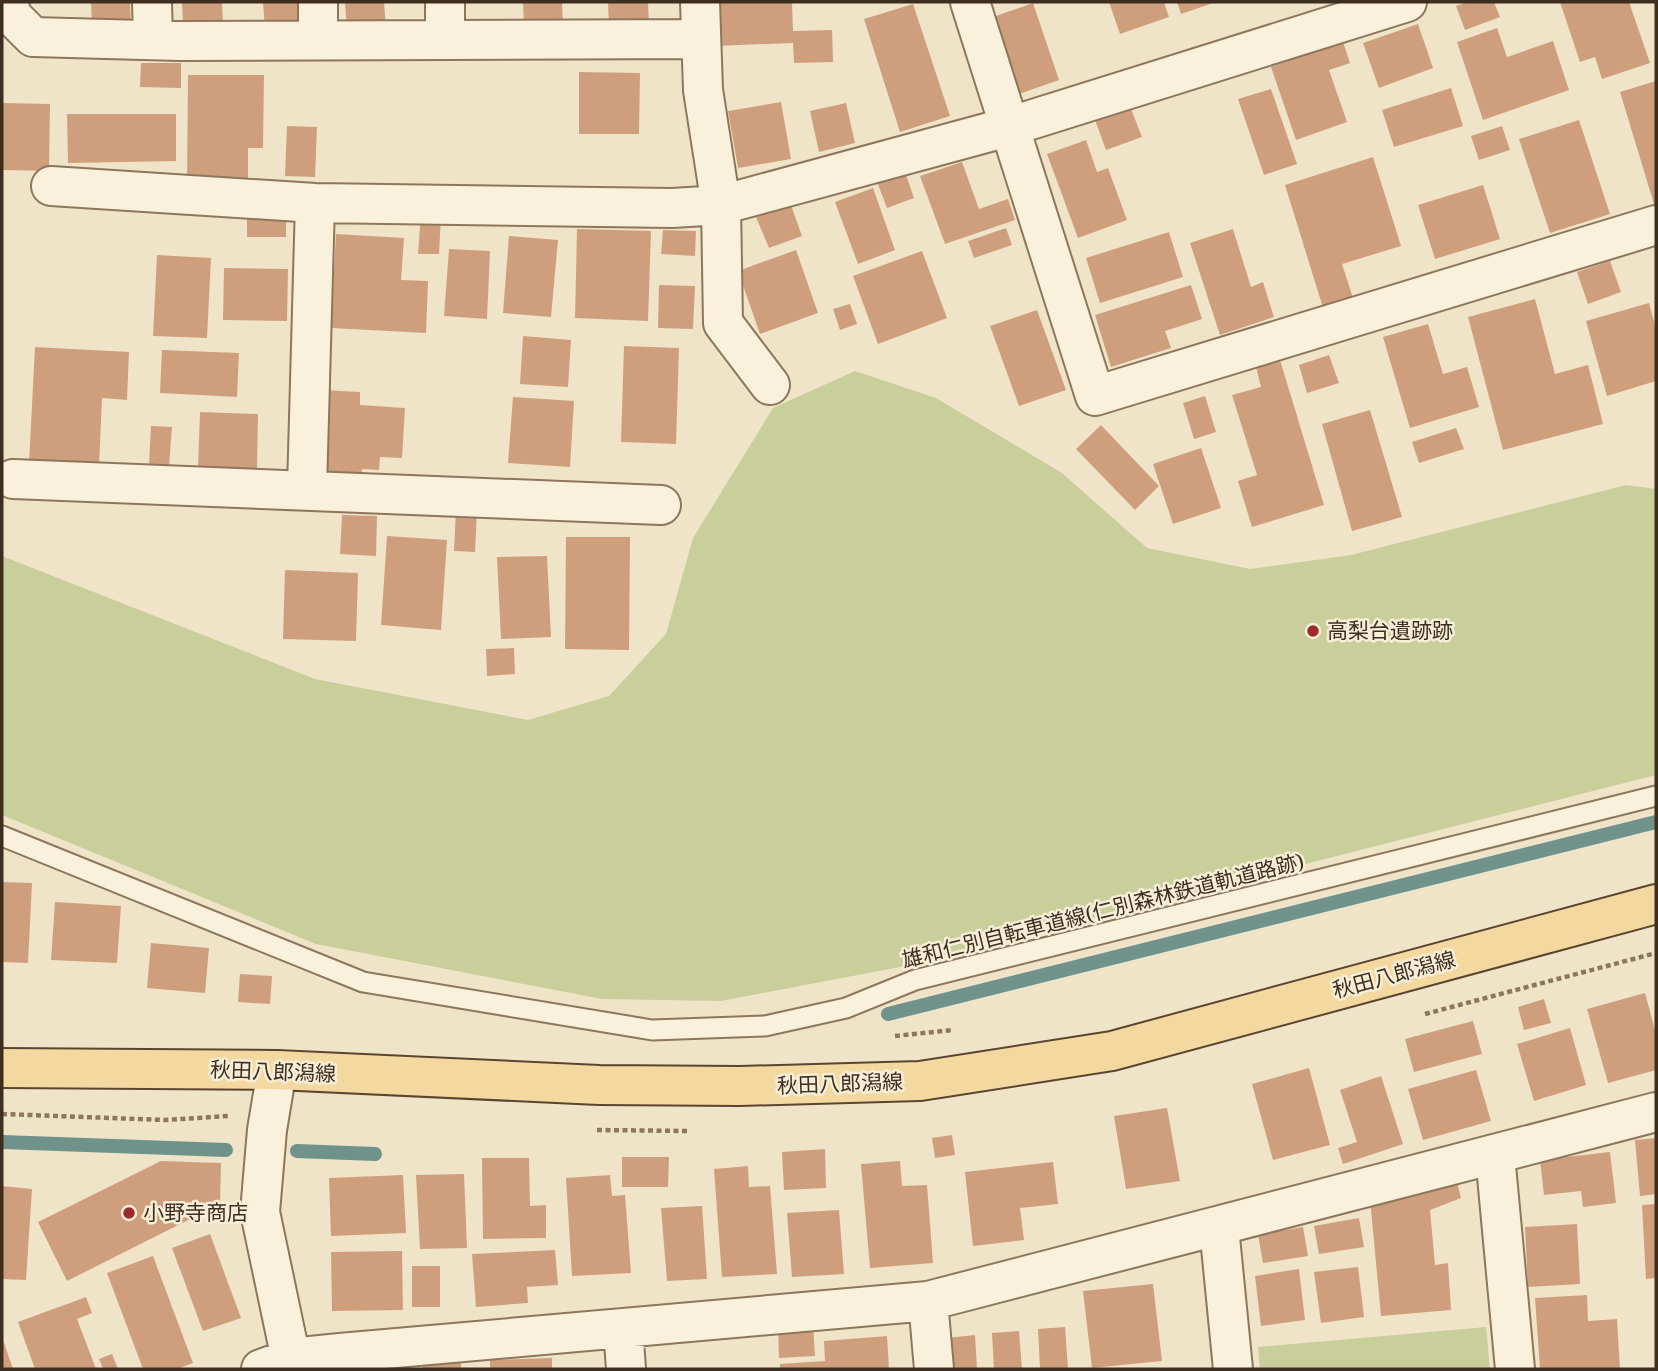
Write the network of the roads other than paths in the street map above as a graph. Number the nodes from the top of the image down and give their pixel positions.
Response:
1 (9, 2) edge
2 (152, 2) edge
3 (318, 2) edge
4 (445, 2) edge
5 (970, 2) edge
6 (1407, 2) edge
7 (701, 20) edge
8 (153, 40) junction
9 (318, 40) junction
10 (445, 40) junction
11 (1008, 127) junction
12 (51, 186) dead end
13 (315, 203) junction
14 (721, 205) junction
15 (1656, 225) edge
16 (770, 385) dead end
17 (13, 479) dead end
18 (307, 489) junction
19 (661, 505) dead end
20 (1656, 796) edge
21 (2, 836) edge
22 (1656, 904) edge
23 (2, 1068) edge
24 (277, 1070) junction
25 (1656, 1112) edge
26 (1495, 1155) junction
27 (1219, 1227) junction
28 (928, 1300) junction
29 (623, 1328) junction
30 (282, 1366) edge
31 (626, 1369) edge
32 (934, 1369) edge
33 (1233, 1369) edge
34 (1515, 1369) edge

1 - 8 street
2 - 8 street
3 - 9 street
4 - 10 street
5 - 11 street
6 - 11 street
7 - 10 street
7 - 14 street
8 - 9 street
9 - 10 street
11 - 14 street
11 - 15 street
12 - 13 street
13 - 14 street
13 - 18 street
14 - 16 street
17 - 18 street
18 - 19 street
20 - 21 lane, 雄和仁別自転車道線(仁別森林鉄道軌道路跡)
22 - 24 main road, 秋田八郎潟線
23 - 24 main road, 秋田八郎潟線
24 - 30 street
25 - 26 street
26 - 27 street
26 - 34 street
27 - 28 street
27 - 33 street
28 - 29 street
28 - 32 street
29 - 30 street
29 - 31 street

